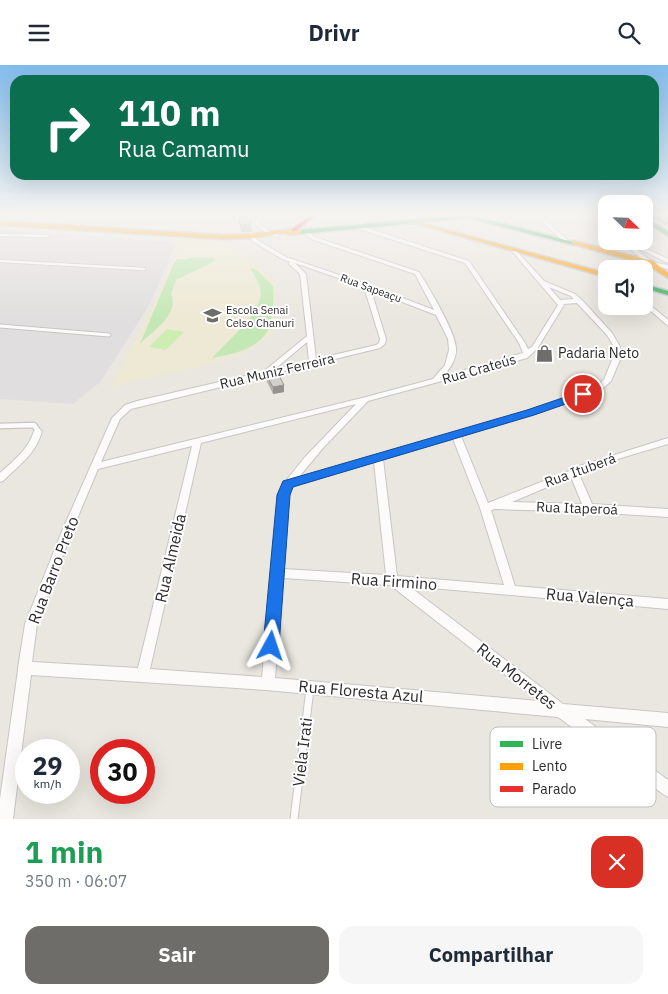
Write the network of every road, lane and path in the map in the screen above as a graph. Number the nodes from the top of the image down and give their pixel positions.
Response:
1 (270, 249) edge
2 (348, 249) edge
3 (427, 249) edge
4 (599, 249) edge
5 (514, 250) joint
6 (640, 250) edge
7 (646, 250) edge
8 (284, 258) junction
9 (639, 260) edge
10 (648, 260) edge
11 (0, 261) edge
12 (668, 261) edge
13 (653, 264) edge
14 (653, 265) edge
15 (312, 267) junction
16 (668, 267) edge
17 (144, 269) dead end
18 (302, 272) junction
19 (598, 273) edge
20 (668, 276) edge
21 (542, 282) junction
22 (367, 286) junction
23 (653, 289) edge
24 (668, 293) edge
25 (580, 301) junction
26 (559, 302) junction
27 (653, 310) edge
28 (437, 313) junction
29 (668, 324) edge
30 (0, 326) edge
31 (109, 335) dead end
32 (312, 336) junction
33 (522, 343) junction
34 (535, 349) junction
35 (527, 354) junction
36 (313, 362) junction
37 (449, 365) junction
38 (264, 374) junction
39 (458, 375) junction
40 (435, 381) junction
41 (364, 401) junction
42 (331, 409) junction
43 (351, 414) junction
44 (116, 418) joint
45 (0, 426) edge
46 (38, 431) joint
47 (456, 435) junction
48 (668, 441) edge
49 (197, 443) junction
50 (378, 458) junction
51 (95, 467) junction
52 (573, 471) junction
53 (0, 479) edge
54 (288, 484) junction
55 (490, 507) junction
56 (589, 508) junction
57 (668, 513) edge
58 (278, 573) junction
59 (392, 580) junction
60 (511, 590) junction
61 (668, 604) edge
62 (24, 668) junction
63 (143, 673) junction
64 (268, 683) junction
65 (310, 685) junction
66 (562, 711) junction
67 (668, 721) edge
68 (584, 727) edge
69 (656, 780) edge
70 (668, 789) edge
71 (5, 819) edge
72 (294, 819) edge

1 - 8 street, Rua Sapeaçu
2 - 28 street
3 - 33 street
4 - 9 street
5 - 19 street
5 - 21 street
6 - 10 street
7 - 12 street
8 - 15 street, Rua Sapeaçu
8 - 18 street
11 - 17 lane
13 - 16 street
14 - 20 street
15 - 18 street
15 - 22 street, Rua Sapeaçu
18 - 32 street
21 - 25 street
21 - 26 street
22 - 28 street, Rua Sapeaçu
22 - 36 street, Rua Muniz Ferreira
23 - 24 street
25 - 26 street
25 - 47 street
26 - 34 street, Rua Crateús
27 - 29 street
28 - 37 street
30 - 31 lane
32 - 36 street
32 - 38 street
33 - 34 street
33 - 35 street
34 - 35 street, Rua Crateús
35 - 39 street, Rua Crateús
36 - 38 street, Rua Muniz Ferreira
37 - 39 street
37 - 40 street
38 - 44 street, Rua Muniz Ferreira
39 - 40 street, Rua Crateús
40 - 41 street, Rua Crateús
41 - 42 street, Rua Crateús
41 - 43 street
42 - 43 street, Rua Crateús
42 - 49 street, Rua Crateús
43 - 54 street
44 - 51 street, Rua Barro Preto
45 - 46 lane
46 - 53 street
47 - 50 street
47 - 55 street
48 - 52 street, Rua Ituberá
49 - 51 street, Rua Crateús
49 - 63 street, Rua Almeida
50 - 54 street
50 - 59 street
51 - 62 street, Rua Barro Preto
52 - 55 street, Rua Ituberá
52 - 56 street
54 - 58 street
55 - 56 street, Rua Itaperoá
55 - 60 street
56 - 57 street, Rua Itaperoá
58 - 59 street, Rua Firmino
58 - 64 street
59 - 60 street, Rua Firmino
59 - 66 street, Rua Morretes
60 - 61 street, Rua Valença
62 - 63 street, Rua Floresta Azul
62 - 71 street, Rua Barro Preto
63 - 64 street, Rua Floresta Azul
64 - 65 street, Rua Floresta Azul
65 - 66 street, Rua Floresta Azul
65 - 72 lane, Viela Irati
66 - 67 street, Rua Floresta Azul
66 - 68 street, Rua Morretes
69 - 70 street, Rua Morretes

